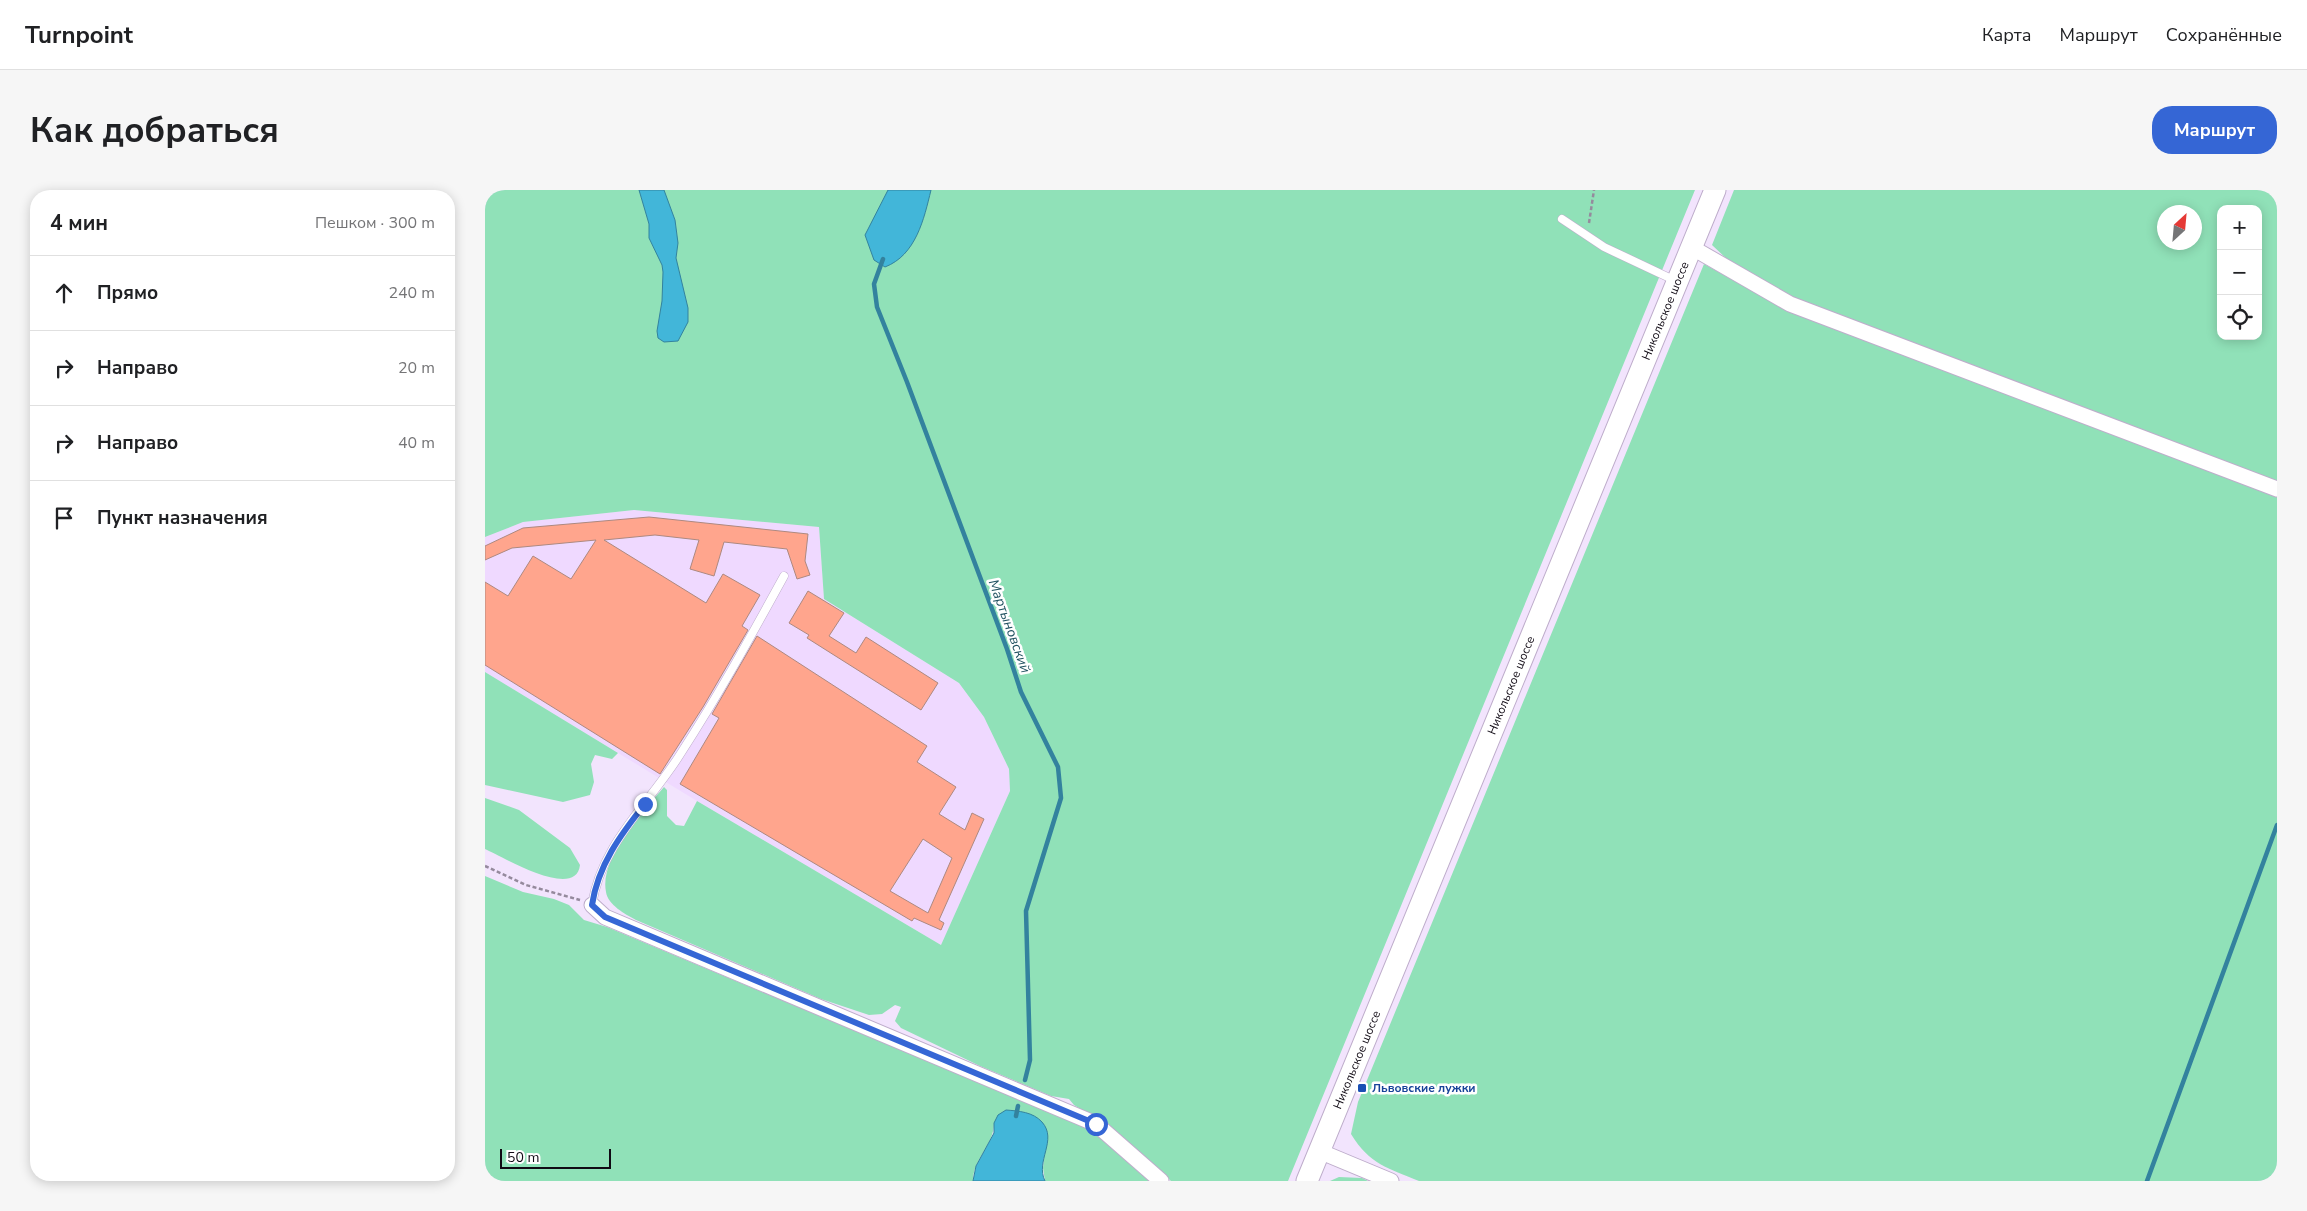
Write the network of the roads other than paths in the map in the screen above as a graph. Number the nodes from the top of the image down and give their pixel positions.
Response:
1 (1715, 190) edge
2 (1562, 219) dead end
3 (1691, 247) junction
4 (1677, 281) junction
5 (2277, 489) edge
6 (784, 576) dead end
7 (592, 905) joint
8 (1319, 1151) junction
9 (1161, 1181) edge
10 (1307, 1181) edge
11 (1391, 1181) edge

1 - 3 main road, Никольское шоссе
2 - 4 lane
3 - 4 main road, Никольское шоссе
3 - 5 street
4 - 8 main road, Никольское шоссе
6 - 7 lane
7 - 9 street
8 - 10 main road, Никольское шоссе
8 - 11 street

